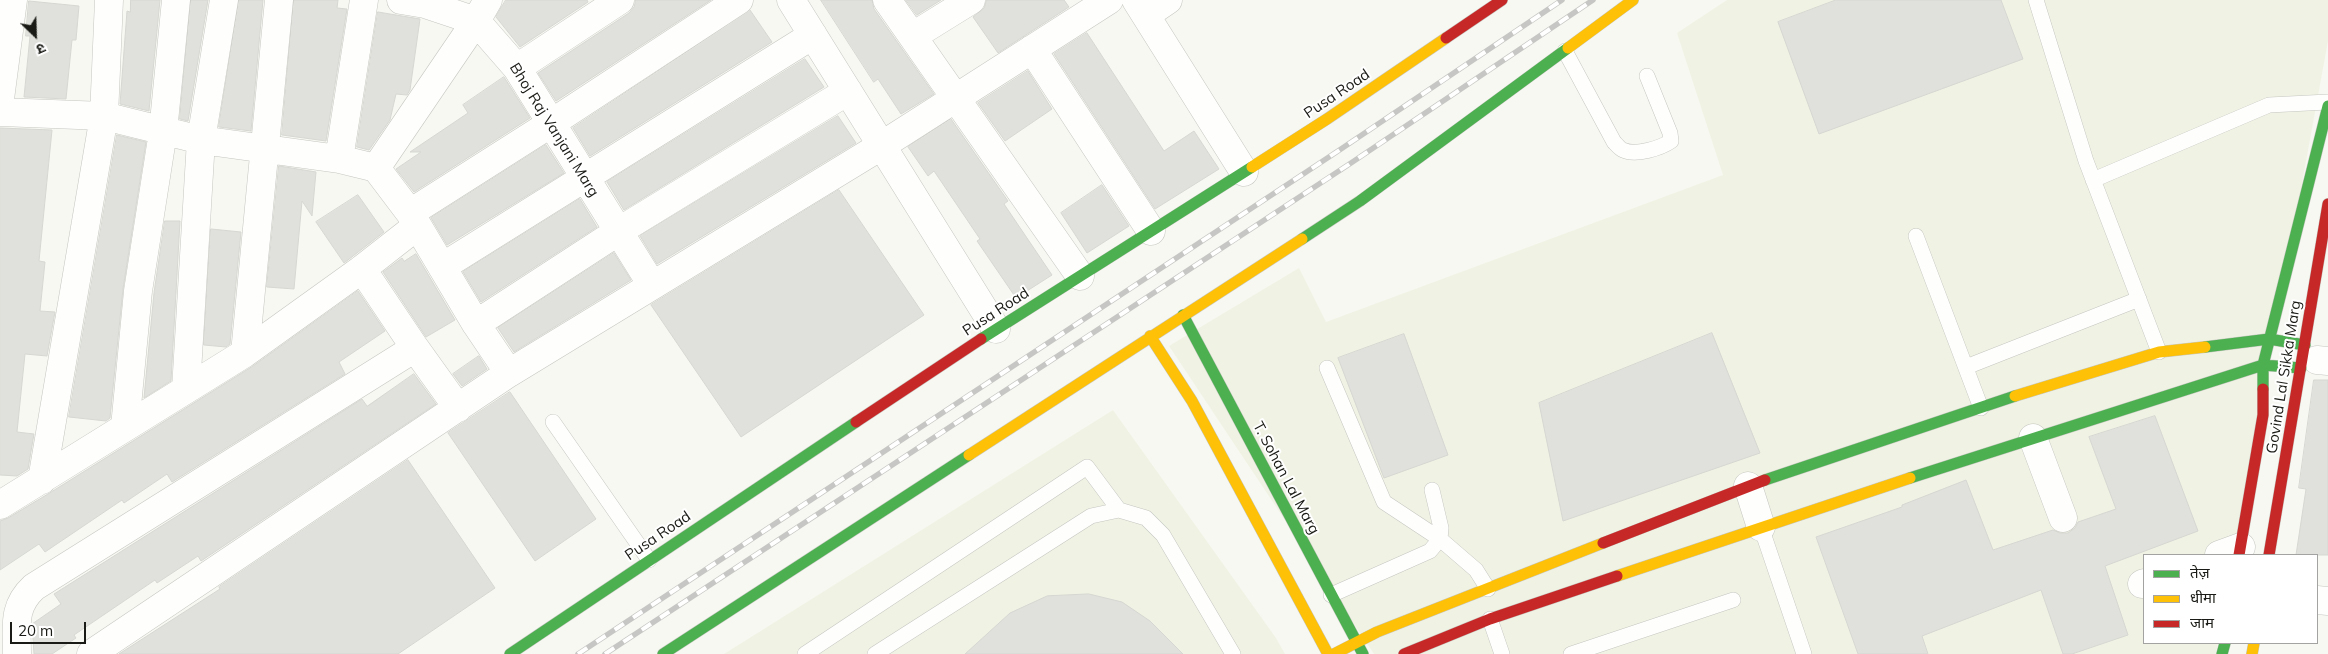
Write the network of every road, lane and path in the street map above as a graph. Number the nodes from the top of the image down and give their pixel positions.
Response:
1 (13, 0) edge
2 (108, 0) edge
3 (176, 0) edge
4 (224, 0) edge
5 (279, 0) edge
6 (364, 0) edge
7 (620, 0) edge
8 (739, 0) edge
9 (791, 0) edge
10 (887, 0) edge
11 (1108, 0) edge
12 (1168, 0) edge
13 (1502, 0) edge
14 (1633, 0) edge
15 (2036, 0) edge
16 (417, 1) edge
17 (968, 1) edge
18 (1141, 8) edge
19 (482, 11) edge
20 (813, 35) junction
21 (912, 36) junction
22 (1032, 49) junction
23 (1565, 51) junction
24 (517, 68) junction
25 (2, 69) edge
26 (1647, 76) dead end
27 (848, 92) junction
28 (956, 98) junction
29 (0, 100) edge
30 (2328, 102) edge
31 (2328, 106) edge
32 (0, 112) edge
33 (104, 116) junction
34 (550, 124) junction
35 (163, 132) junction
36 (201, 140) junction
37 (881, 146) junction
38 (264, 149) junction
39 (338, 159) junction
40 (376, 168) junction
41 (1244, 172) junction
42 (584, 178) junction
43 (2094, 180) junction
44 (2328, 204) edge
45 (413, 220) junction
46 (618, 231) junction
47 (1151, 231) junction
48 (1916, 236) dead end
49 (442, 267) junction
50 (362, 269) junction
51 (1080, 276) junction
52 (652, 285) junction
53 (2139, 299) junction
54 (1183, 315) junction
55 (476, 324) junction
56 (996, 329) junction
57 (1150, 336) junction
58 (2269, 339) junction
59 (415, 348) junction
60 (2159, 352) junction
61 (244, 353) junction
62 (2313, 359) edge
63 (2263, 365) junction
64 (1966, 367) junction
65 (1327, 368) dead end
66 (509, 373) junction
67 (186, 389) junction
68 (458, 408) junction
69 (1981, 408) junction
70 (553, 422) dead end
71 (125, 427) junction
72 (2033, 438) junction
73 (42, 480) junction
74 (1748, 486) junction
75 (1432, 490) dead end
76 (0, 505) edge
77 (1119, 510) junction
78 (2063, 518) dead end
79 (1761, 527) junction
80 (1440, 539) junction
81 (2233, 553) edge
82 (2269, 554) edge
83 (649, 560) junction
84 (1488, 589) junction
85 (1332, 595) junction
86 (1733, 600) dead end
87 (1490, 619) junction
88 (1357, 642) junction
89 (526, 651) edge
90 (16, 654) edge
91 (91, 654) edge
92 (510, 654) edge
93 (663, 654) edge
94 (804, 654) edge
95 (874, 654) edge
96 (1233, 654) edge
97 (1328, 654) edge
98 (1334, 654) edge
99 (1363, 654) edge
100 (1404, 654) edge
101 (1502, 654) edge
102 (1571, 654) edge
103 (1804, 654) edge

1 - 25 street
2 - 33 street
3 - 35 street
4 - 36 street
5 - 38 street
6 - 39 street
7 - 24 street
8 - 34 street
9 - 20 street
10 - 21 street
11 - 22 street
12 - 18 street
13 - 41 street, Pusa Road
14 - 23 street
15 - 43 lane
16 - 19 street
17 - 21 street
18 - 41 street
19 - 24 street, Bhoj Raj Vanjani Marg
19 - 40 street
20 - 27 street
20 - 42 street
21 - 28 street
22 - 28 street
22 - 47 street
23 - 26 lane
23 - 54 street
24 - 34 street, Bhoj Raj Vanjani Marg
25 - 29 street
27 - 37 street
27 - 46 street
28 - 37 street
28 - 51 street
30 - 43 lane
31 - 58 street, Govind Lal Sikka Marg
32 - 33 street
33 - 35 street
33 - 73 street
34 - 42 street, Bhoj Raj Vanjani Marg
34 - 45 street
35 - 36 street
35 - 71 street
36 - 38 street
36 - 67 street
37 - 52 street
37 - 56 street
38 - 39 street
38 - 61 street
39 - 40 street
40 - 45 street
41 - 47 street, Pusa Road
42 - 46 street, Bhoj Raj Vanjani Marg
42 - 49 street
43 - 53 lane
44 - 62 street, Govind Lal Sikka Marg
45 - 49 street
45 - 50 street
46 - 52 street, Bhoj Raj Vanjani Marg
46 - 55 street
47 - 51 street, Pusa Road
48 - 64 lane
49 - 55 street
50 - 59 street
50 - 61 street
51 - 56 street, Pusa Road
52 - 66 street
53 - 60 lane
53 - 64 lane
54 - 57 street
54 - 85 street, T. Sohan Lal Marg
55 - 66 street
56 - 83 street, Pusa Road
57 - 93 street
57 - 97 street
58 - 60 street
58 - 62 street
58 - 63 street, Govind Lal Sikka Marg
59 - 68 street
59 - 90 street
60 - 69 street
61 - 67 street
62 - 63 street
62 - 82 street, Govind Lal Sikka Marg
63 - 72 street
63 - 81 street, Govind Lal Sikka Marg
64 - 69 lane
65 - 80 lane
66 - 68 street
67 - 71 street
68 - 91 street
69 - 74 street
70 - 83 lane
71 - 73 street
72 - 78 street
72 - 79 street
73 - 76 street
74 - 79 street
74 - 84 street
75 - 80 lane
77 - 94 lane
77 - 95 lane
77 - 96 lane
79 - 87 street
79 - 103 lane
80 - 84 lane
80 - 85 lane
83 - 89 street, Pusa Road
84 - 88 street
85 - 88 street, T. Sohan Lal Marg
86 - 102 lane
87 - 100 street
87 - 101 lane
88 - 98 street
88 - 99 street, T. Sohan Lal Marg
89 - 92 street, Pusa Road

